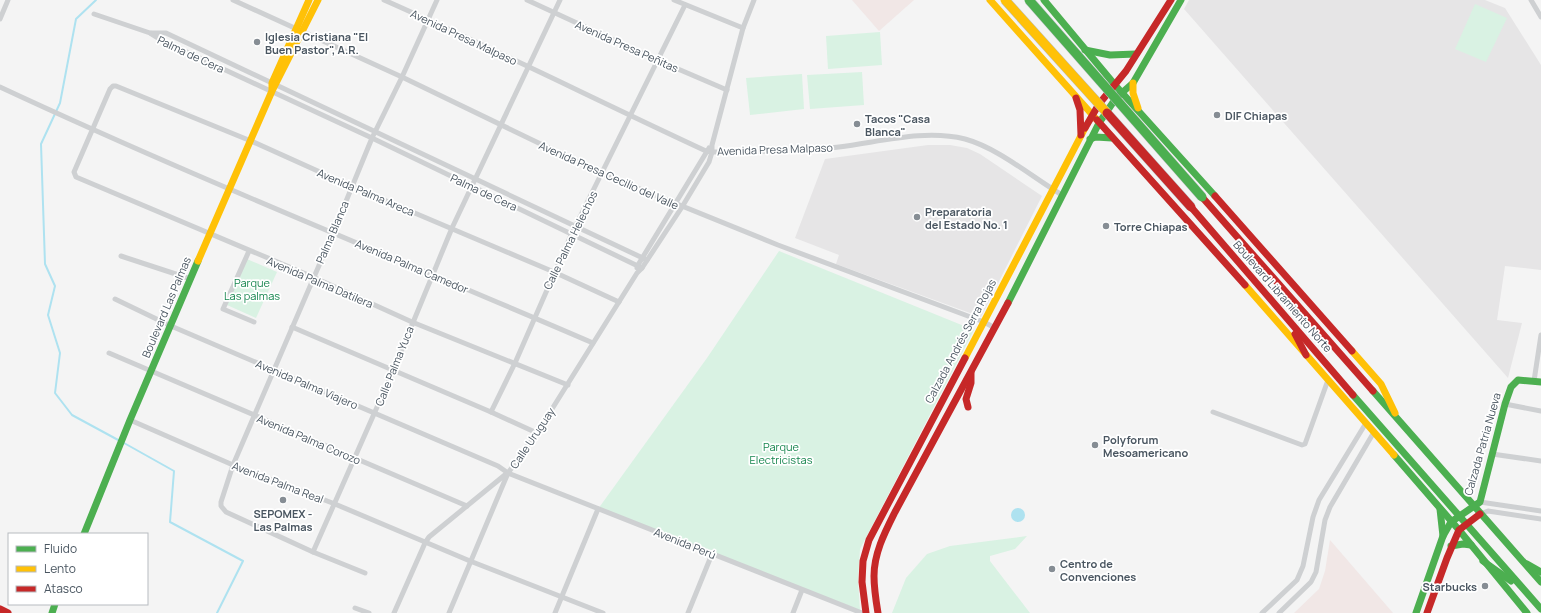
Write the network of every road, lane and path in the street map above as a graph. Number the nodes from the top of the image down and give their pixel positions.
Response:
1 (8, 0) edge
2 (233, 0) edge
3 (310, 0) edge
4 (318, 0) edge
5 (384, 0) edge
6 (437, 0) edge
7 (527, 0) edge
8 (560, 0) edge
9 (674, 0) edge
10 (754, 0) edge
11 (990, 0) edge
12 (1005, 0) edge
13 (1029, 0) edge
14 (1044, 0) edge
15 (1171, 0) edge
16 (1181, 0) edge
17 (1531, 0) edge
18 (685, 5) junction
19 (554, 13) junction
20 (94, 14) dead end
21 (1541, 17) edge
22 (0, 19) edge
23 (428, 19) junction
24 (743, 28) junction
25 (299, 30) junction
26 (150, 33) junction
27 (1085, 50) junction
28 (1136, 54) junction
29 (658, 60) junction
30 (528, 67) junction
31 (402, 77) junction
32 (1133, 83) junction
33 (274, 86) junction
34 (0, 87) edge
35 (1112, 87) junction
36 (727, 90) junction
37 (1074, 94) junction
38 (1119, 95) junction
39 (1140, 112) junction
40 (1092, 115) junction
41 (630, 116) junction
42 (1099, 123) junction
43 (500, 124) junction
44 (93, 129) junction
45 (375, 132) junction
46 (1081, 135) junction
47 (372, 138) junction
48 (1112, 138) junction
49 (1090, 139) junction
50 (251, 141) junction
51 (712, 145) junction
52 (706, 150) junction
53 (712, 152) junction
54 (603, 174) junction
55 (475, 180) junction
56 (351, 186) junction
57 (472, 186) junction
58 (230, 189) junction
59 (1052, 190) junction
60 (1062, 195) junction
61 (676, 204) junction
62 (682, 207) junction
63 (576, 226) junction
64 (452, 228) junction
65 (333, 233) junction
66 (572, 233) junction
67 (210, 235) junction
68 (249, 251) junction
69 (121, 256) dead end
70 (645, 258) junction
71 (640, 266) junction
72 (554, 272) junction
73 (433, 275) junction
74 (313, 278) junction
75 (191, 279) junction
76 (115, 300) dead end
77 (619, 302) junction
78 (534, 317) junction
79 (1287, 318) junction
80 (254, 322) dead end
81 (412, 322) junction
82 (984, 322) junction
83 (171, 326) junction
84 (292, 327) junction
85 (995, 328) junction
86 (1541, 335) edge
87 (593, 343) junction
88 (109, 354) dead end
89 (1306, 355) junction
90 (515, 363) junction
91 (274, 370) junction
92 (152, 371) junction
93 (393, 371) junction
94 (970, 373) junction
95 (1328, 380) junction
96 (1538, 381) edge
97 (568, 385) junction
98 (1505, 404) junction
99 (968, 407) dead end
100 (1541, 410) edge
101 (491, 412) junction
102 (1213, 412) dead end
103 (375, 413) junction
104 (254, 416) junction
105 (130, 420) junction
106 (1399, 421) junction
107 (1366, 423) junction
108 (1374, 432) junction
109 (537, 433) junction
110 (1492, 454) junction
111 (355, 459) junction
112 (1541, 461) edge
113 (233, 464) junction
114 (508, 473) junction
115 (335, 504) junction
116 (1477, 504) junction
117 (467, 506) junction
118 (598, 509) junction
119 (1440, 509) junction
120 (1541, 511) edge
121 (1484, 513) junction
122 (1460, 515) junction
123 (1541, 519) edge
124 (1451, 522) junction
125 (1467, 524) junction
126 (1459, 530) junction
127 (84, 533) edge
128 (1444, 536) junction
129 (425, 543) junction
130 (1471, 545) junction
131 (1451, 546) junction
132 (313, 552) junction
133 (712, 554) junction
134 (1483, 560) junction
135 (1521, 560) junction
136 (470, 561) junction
137 (1541, 572) edge
138 (365, 573) dead end
139 (1541, 582) edge
140 (802, 590) junction
141 (1525, 591) junction
142 (561, 596) junction
143 (355, 608) dead end
144 (0, 609) edge
145 (1541, 609) edge
146 (8, 613) edge
147 (369, 613) edge
148 (394, 613) edge
149 (448, 613) edge
150 (555, 613) edge
151 (603, 613) edge
152 (688, 613) edge
153 (793, 613) edge
154 (862, 613) edge
155 (866, 613) edge
156 (878, 613) edge
157 (1262, 613) edge
158 (1279, 613) edge
159 (1416, 613) edge
160 (1427, 613) edge
161 (1527, 613) edge

1 - 22 street
2 - 25 street, Avenida Presa Cecilio del Valle
3 - 25 main road
4 - 25 main road
5 - 23 street, Avenida Presa Malpaso
6 - 23 street, Palma Blanca
7 - 19 street, Avenida Presa Peñitas
8 - 19 street, Calle Palma Yuca
9 - 18 street
10 - 24 street
11 - 37 main road
12 - 79 main road, Boulevard Libramiento Norte, bridge
13 - 106 main road, Boulevard Libramiento Norte, bridge
14 - 27 main road
15 - 28 main road, Calzada Andrés Serra Rojas
16 - 32 main road
17 - 21 street
18 - 24 street
18 - 29 street, Calle Palma Helechos
19 - 29 street, Avenida Presa Peñitas
19 - 30 street, Calle Palma Yuca
20 - 26 street
23 - 30 street, Avenida Presa Malpaso
23 - 31 street, Palma Blanca
24 - 36 street
25 - 31 street, Avenida Presa Cecilio del Valle
25 - 33 main road, Boulevard Las Palmas
26 - 33 street, Palma de Cera
26 - 33 street, Palma de Cera
27 - 28 main road
27 - 35 main road
28 - 35 main road, Calzada Andrés Serra Rojas
29 - 36 street, Avenida Presa Peñitas
29 - 41 street, Calle Palma Helechos
30 - 41 street, Avenida Presa Malpaso
30 - 43 street, Calle Palma Yuca
31 - 43 street, Avenida Presa Cecilio del Valle
31 - 45 street, Palma Blanca
32 - 38 main road
32 - 39 main road
33 - 45 street, Palma de Cera
33 - 47 street, Palma de Cera
33 - 50 main road, Boulevard Las Palmas
34 - 44 street, Avenida Palma Camedor
35 - 38 main road
35 - 40 main road, Calzada Andrés Serra Rojas
36 - 51 street
37 - 40 main road
37 - 46 main road
38 - 39 main road
38 - 42 main road
39 - 106 main road
40 - 42 main road
40 - 46 main road, Calzada Andrés Serra Rojas
41 - 52 street, Avenida Presa Malpaso
41 - 54 street, Calle Palma Helechos
42 - 48 main road
42 - 49 main road
43 - 54 street, Avenida Presa Cecilio del Valle
43 - 55 street, Calle Palma Yuca
44 - 50 street, Avenida Palma Areca
44 - 58 street, Avenida Palma Camedor
44 - 67 street, Avenida Palma Datilera
45 - 47 street, Palma Blanca
45 - 55 street, Palma de Cera
46 - 59 main road, Calzada Andrés Serra Rojas
47 - 56 street, Palma Blanca
47 - 57 street, Palma de Cera
48 - 49 main road
48 - 89 main road
49 - 60 main road
50 - 56 street, Avenida Palma Areca
50 - 58 main road, Boulevard Las Palmas
51 - 52 street
51 - 53 street
52 - 53 street, Avenida Presa Malpaso
52 - 61 street
53 - 59 street, Avenida Presa Malpaso
53 - 62 street
54 - 61 street, Avenida Presa Cecilio del Valle
54 - 63 street, Calle Palma Helechos
55 - 57 street, Calle Palma Yuca
55 - 63 street, Palma de Cera
56 - 64 street, Avenida Palma Areca
56 - 65 street, Palma Blanca
57 - 64 street, Calle Palma Yuca
57 - 66 street, Palma de Cera
58 - 65 street, Avenida Palma Camedor
58 - 67 main road, Boulevard Las Palmas
59 - 60 street, Avenida Presa Malpaso
59 - 82 main road, Calzada Andrés Serra Rojas
60 - 85 main road
61 - 62 street, Avenida Presa Cecilio del Valle
61 - 70 street
62 - 70 street
62 - 82 street, Avenida Presa Cecilio del Valle
63 - 66 street, Calle Palma Helechos
63 - 70 street, Palma de Cera
64 - 72 street, Avenida Palma Areca
64 - 73 street, Calle Palma Yuca
65 - 73 street, Avenida Palma Camedor
65 - 74 street, Palma Blanca
66 - 71 street, Palma de Cera
66 - 72 street, Calle Palma Helechos
67 - 68 street, Avenida Palma Datilera
67 - 75 main road, Boulevard Las Palmas
68 - 74 street, Avenida Palma Datilera
68 - 80 street
69 - 75 street
70 - 71 street
71 - 77 street, Calle Uruguay
72 - 77 street, Avenida Palma Areca
72 - 78 street, Calle Palma Helechos
73 - 78 street, Avenida Palma Camedor
73 - 81 street, Calle Palma Yuca
74 - 81 street, Avenida Palma Datilera
74 - 84 street, Palma Blanca
75 - 83 main road, Boulevard Las Palmas
76 - 83 street, Avenida Palma Viajero
77 - 87 street, Calle Uruguay
78 - 87 street, Avenida Palma Camedor
78 - 90 street, Calle Palma Helechos
79 - 89 main road
79 - 122 main road, Boulevard Libramiento Norte
81 - 90 street, Avenida Palma Datilera
81 - 93 street, Calle Palma Yuca
82 - 85 street, Avenida Presa Cecilio del Valle
82 - 155 main road, Calzada Andrés Serra Rojas
83 - 91 street, Avenida Palma Viajero
83 - 92 main road, Boulevard Las Palmas
84 - 91 street, Palma Blanca
84 - 93 street
85 - 94 main road
86 - 96 street
87 - 97 street, Calle Uruguay
88 - 92 street, Avenida Palma Corozo
89 - 95 main road
90 - 97 street, Avenida Palma Datilera
90 - 101 street, Calle Palma Helechos
91 - 103 street, Avenida Palma Viajero
91 - 104 street, Palma Blanca
92 - 104 street, Avenida Palma Corozo
92 - 105 main road, Boulevard Las Palmas
93 - 101 street
93 - 103 street, Calle Palma Yuca
94 - 99 main road
94 - 156 main road
95 - 102 street
95 - 107 main road
96 - 98 main road, Calzada Patria Nueva
97 - 109 street, Calle Uruguay
98 - 100 street
98 - 110 main road, Calzada Patria Nueva
101 - 109 street
103 - 111 street, Calle Palma Yuca
103 - 114 street, Avenida Palma Viajero
104 - 111 street, Avenida Palma Corozo
104 - 113 street, Palma Blanca
105 - 113 street, Avenida Palma Real
105 - 127 main road, Boulevard Las Palmas
106 - 116 main road, Boulevard Libramiento Norte
107 - 108 main road
107 - 157 street
108 - 119 main road
108 - 158 street
109 - 114 street, Calle Uruguay
110 - 112 street
110 - 116 main road, Calzada Patria Nueva
111 - 115 street, Calle Palma Yuca
111 - 117 street, Avenida Palma Corozo
113 - 115 street, Avenida Palma Real
113 - 132 street, Palma Blanca
114 - 117 street
114 - 118 street, Avenida Perú
114 - 136 street, Calle Uruguay
115 - 129 street, Avenida Palma Real
115 - 132 street, Calle Palma Yuca
116 - 120 street
116 - 121 main road, Boulevard Libramiento Norte
116 - 122 main road
117 - 129 street
118 - 133 street, Avenida Perú
118 - 142 street
119 - 124 main road
119 - 128 main road
121 - 123 street
121 - 125 main road
121 - 135 main road, Boulevard Libramiento Norte
122 - 124 main road
122 - 125 main road, Boulevard Libramiento Norte
124 - 126 main road
124 - 128 main road
125 - 126 main road
125 - 141 main road, Boulevard Libramiento Norte
126 - 130 main road
126 - 131 main road
128 - 159 main road
129 - 136 street, Avenida Palma Real
129 - 148 street
130 - 131 main road
130 - 134 main road
131 - 160 main road
132 - 138 street
133 - 140 street, Avenida Perú
133 - 152 street
134 - 141 main road
134 - 161 main road
135 - 137 main road
135 - 139 main road, Boulevard Libramiento Norte
136 - 142 street, Avenida Palma Real
136 - 149 street, Calle Uruguay
140 - 153 street
140 - 154 street, Avenida Perú
141 - 145 main road, Boulevard Libramiento Norte
142 - 150 street
142 - 151 street, Avenida Palma Real
143 - 147 street
144 - 146 main road

